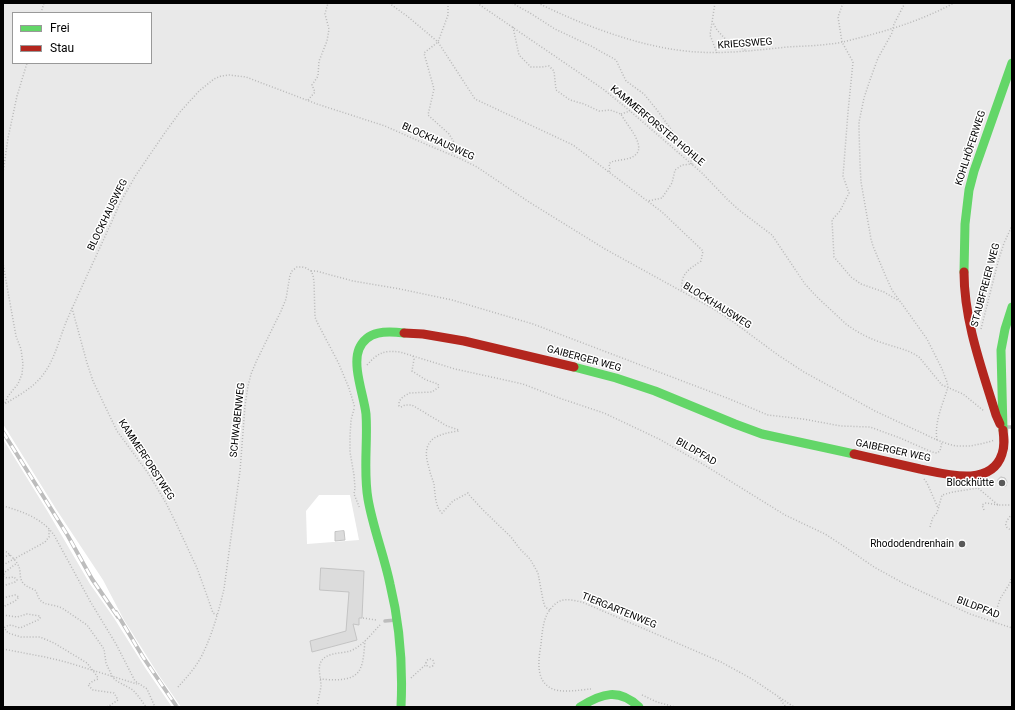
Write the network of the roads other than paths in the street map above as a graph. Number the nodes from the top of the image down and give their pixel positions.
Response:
1 (1012, 63) edge
2 (1012, 307) edge
3 (1008, 427) edge
4 (397, 619) junction
5 (385, 621) road end
6 (401, 707) edge
7 (580, 707) edge
8 (639, 707) edge

1 - 3 street, KOHLHÖFERWEG
2 - 3 street, GAIBERGER WEG
3 - 4 street, GAIBERGER WEG
4 - 5 lane
4 - 6 street, GAIBERGER WEG
7 - 8 street

